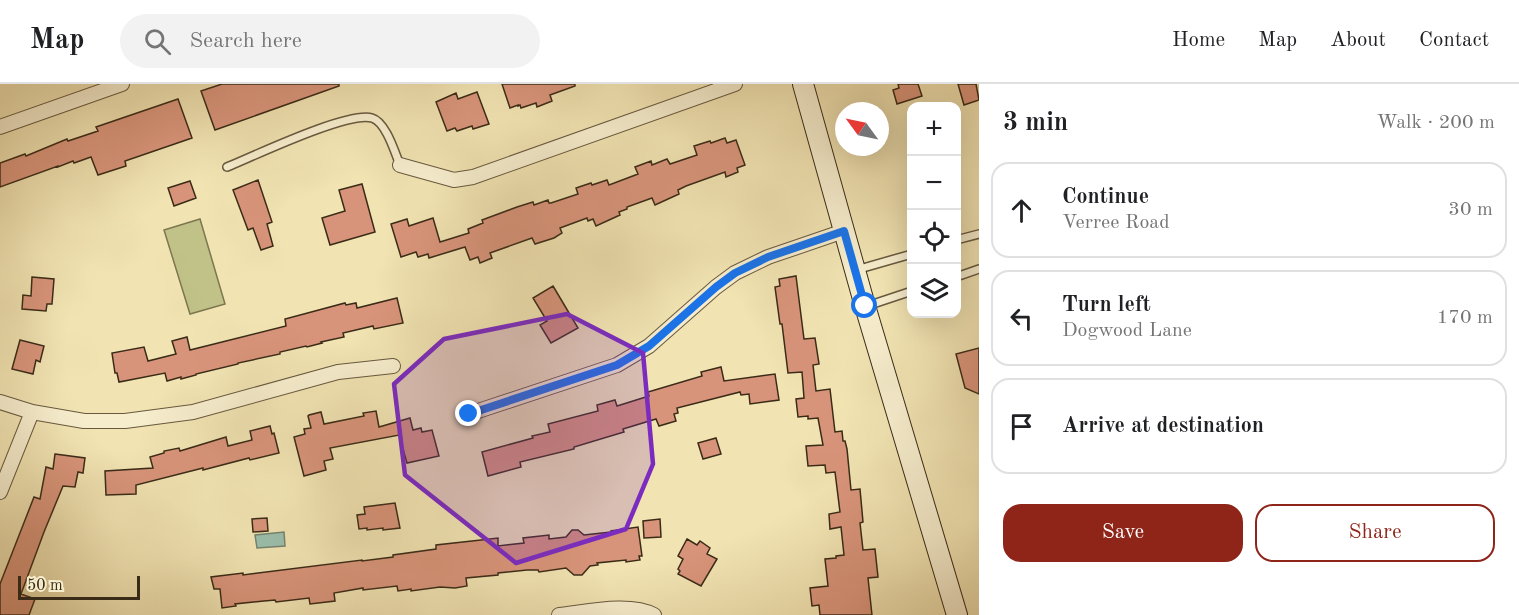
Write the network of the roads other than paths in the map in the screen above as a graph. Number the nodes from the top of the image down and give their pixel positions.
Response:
1 (122, 84) edge
2 (735, 84) edge
3 (803, 84) edge
4 (0, 127) edge
5 (400, 165) joint
6 (227, 167) dead end
7 (844, 231) junction
8 (979, 234) edge
9 (961, 239) edge
10 (907, 255) edge
11 (979, 269) edge
12 (855, 270) junction
13 (961, 276) edge
14 (907, 293) edge
15 (865, 306) junction
16 (393, 366) dead end
17 (0, 402) edge
18 (32, 412) junction
19 (469, 414) dead end
20 (0, 492) edge
21 (559, 615) edge
22 (654, 615) edge
23 (957, 615) edge

1 - 4 street
2 - 5 street
3 - 7 main road
5 - 6 lane
7 - 12 main road
7 - 19 street
8 - 9 lane
10 - 12 lane
11 - 13 lane
12 - 15 main road
14 - 15 lane
15 - 23 main road
16 - 18 street
17 - 18 street
18 - 20 street
21 - 22 street

